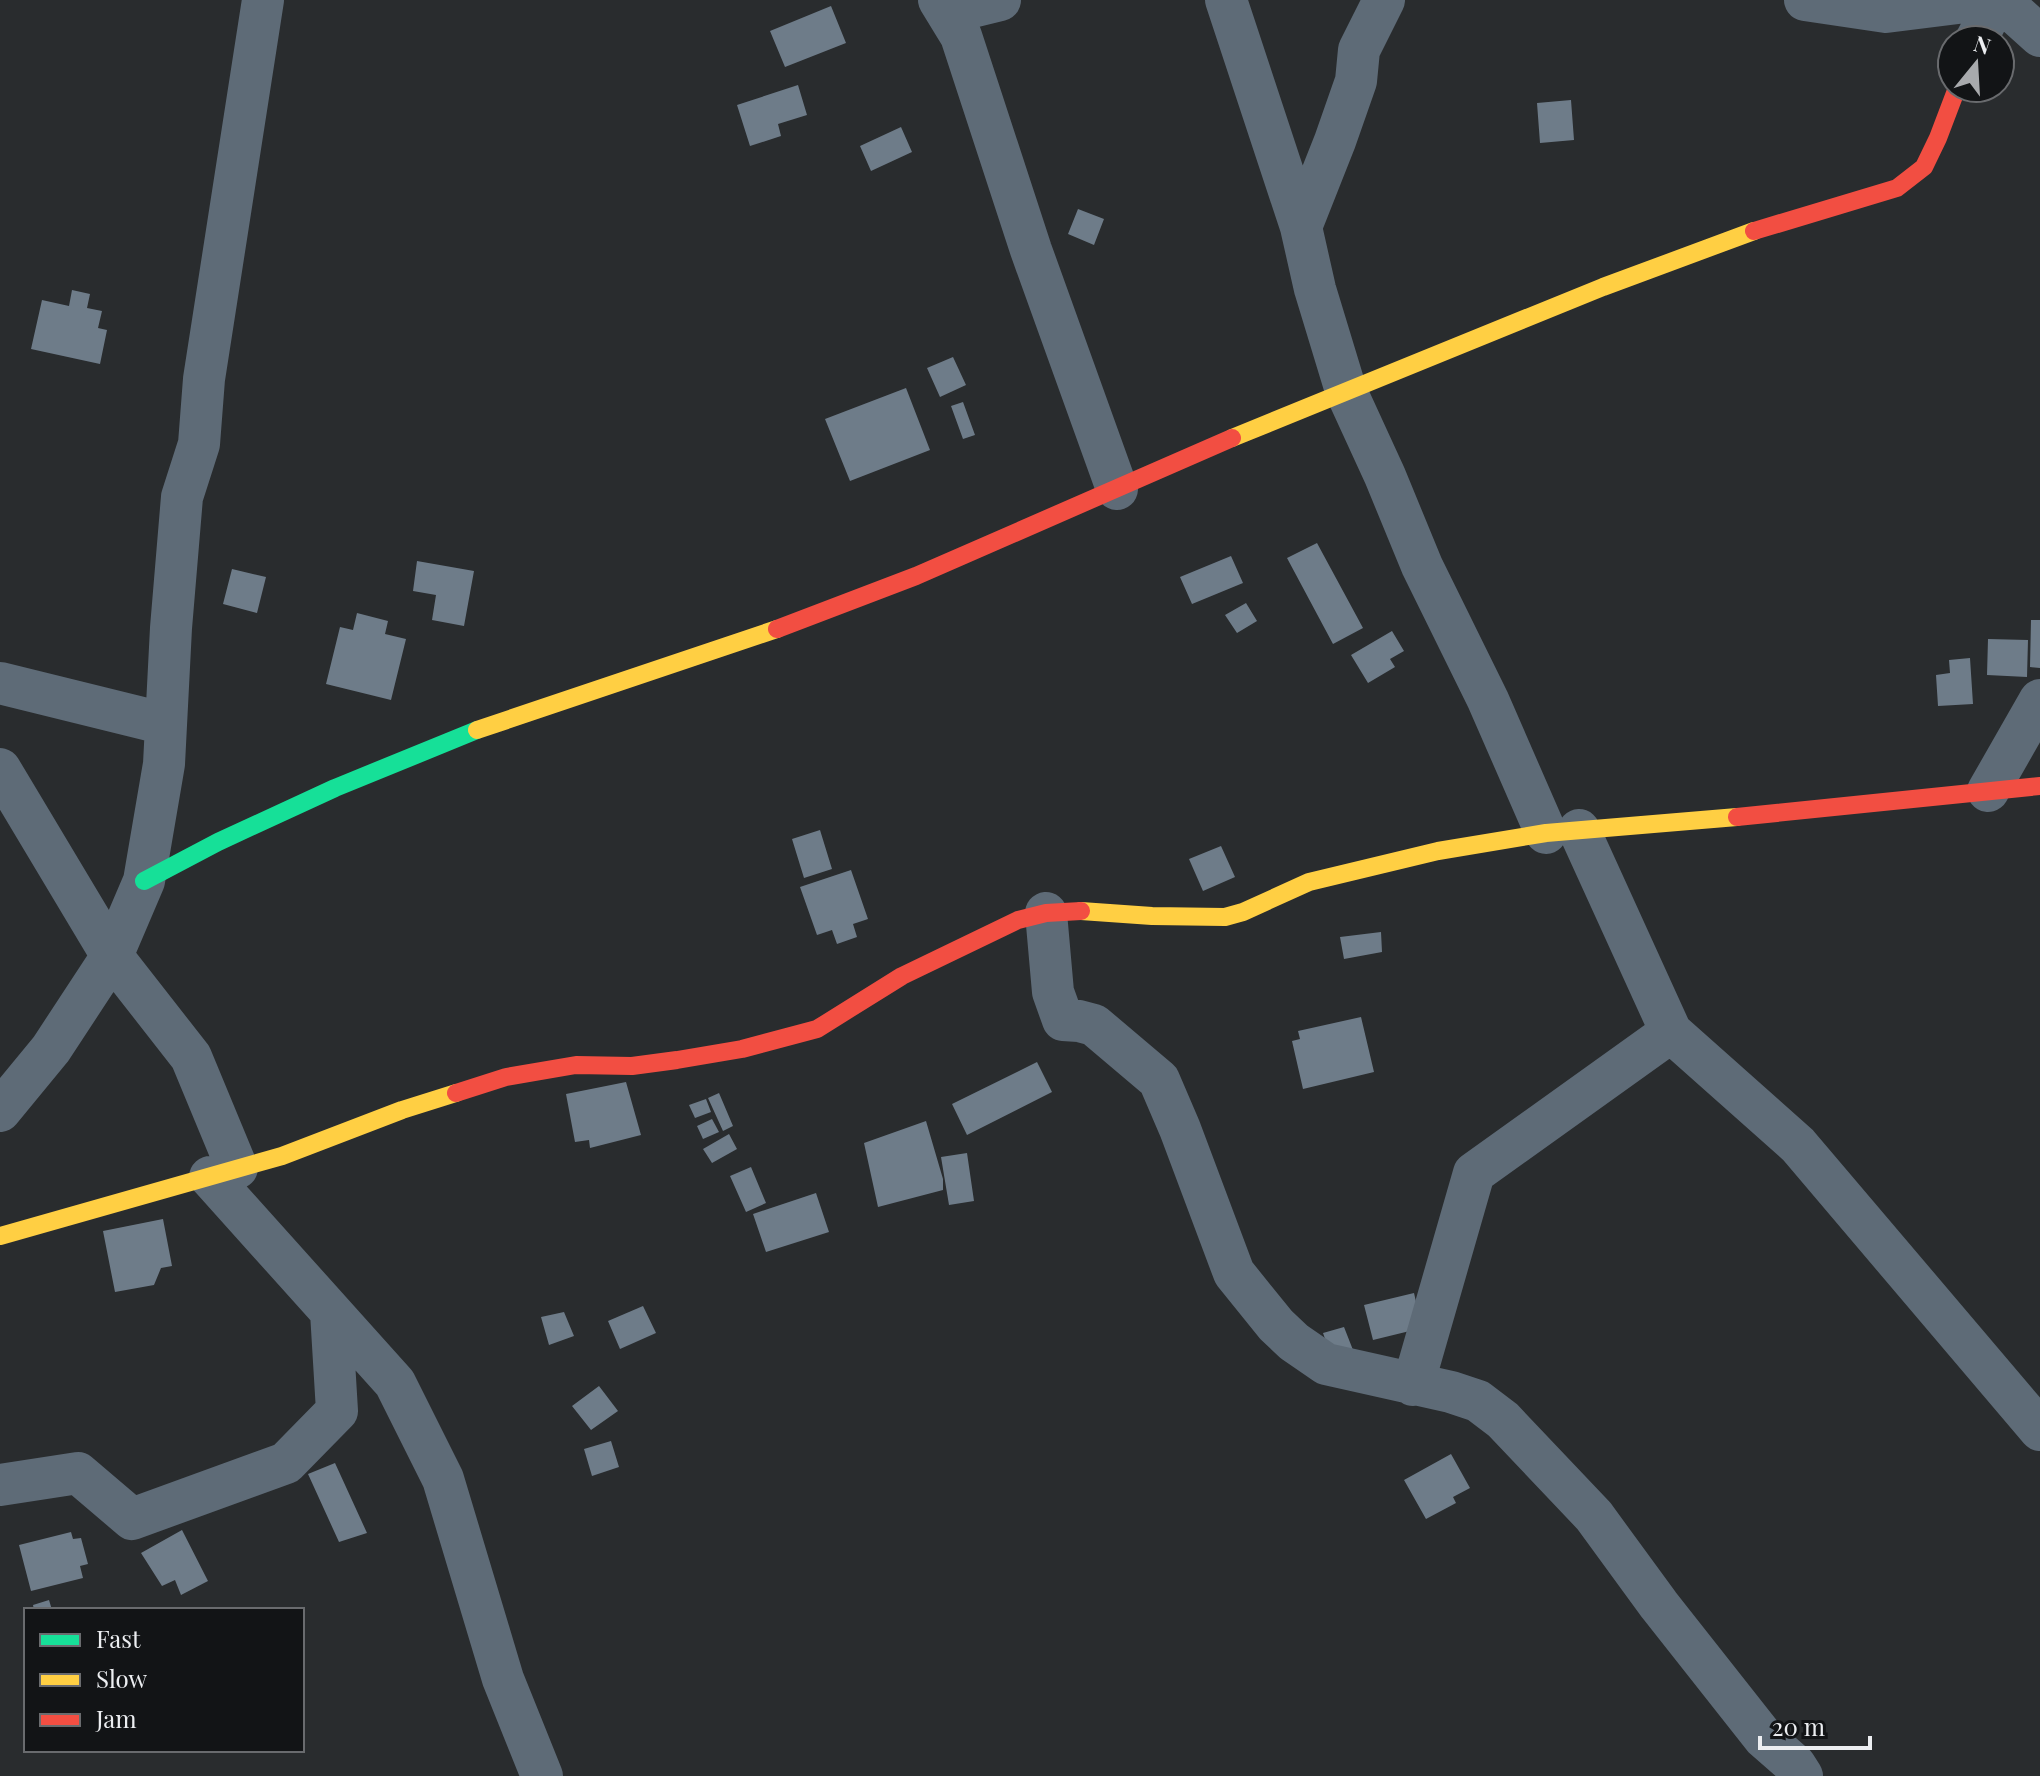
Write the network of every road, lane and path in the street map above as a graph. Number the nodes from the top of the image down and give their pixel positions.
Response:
1 (263, 0) edge
2 (1000, 0) edge
3 (1226, 0) edge
4 (1384, 0) edge
5 (1805, 0) edge
6 (1982, 0) edge
7 (1999, 0) edge
8 (943, 7) edge
9 (1985, 24) edge
10 (2040, 36) edge
11 (1951, 104) edge
12 (1301, 227) junction
13 (1346, 391) junction
14 (1117, 489) junction
15 (0, 683) edge
16 (2040, 700) edge
17 (166, 724) junction
18 (0, 769) edge
19 (2040, 786) edge
20 (1988, 791) junction
21 (1562, 832) junction
22 (144, 881) junction
23 (1046, 913) junction
24 (112, 956) junction
25 (1671, 1032) junction
26 (0, 1111) edge
27 (223, 1173) junction
28 (0, 1236) edge
29 (331, 1312) junction
30 (1413, 1385) junction
31 (2040, 1430) edge
32 (0, 1485) edge
33 (542, 1776) edge
34 (1802, 1776) edge

1 - 17 street
2 - 8 street
3 - 12 street
4 - 12 street
5 - 6 street
7 - 9 street
7 - 10 street
8 - 14 street
11 - 13 street
12 - 13 street
13 - 14 street
13 - 21 street
14 - 22 street
15 - 17 street
16 - 20 street
17 - 22 street
18 - 24 street
19 - 20 street
20 - 21 street
21 - 23 street
21 - 25 street
22 - 24 street
23 - 27 street
23 - 30 street
24 - 26 street
24 - 27 street
25 - 30 street
25 - 31 street
27 - 28 street
27 - 29 street
29 - 32 street
29 - 33 street
30 - 34 street

